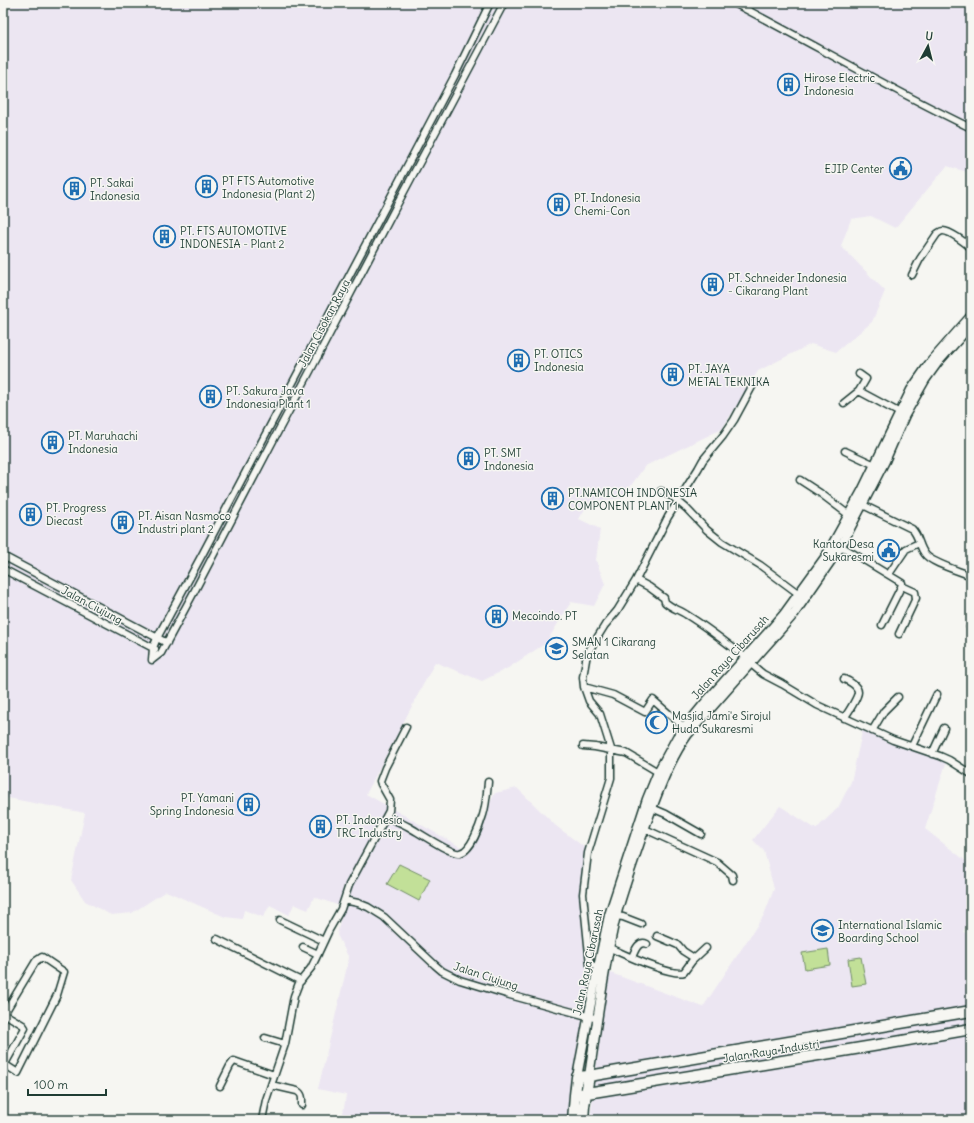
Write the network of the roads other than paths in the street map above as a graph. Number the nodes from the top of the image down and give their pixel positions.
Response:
1 (490, 3) edge
2 (504, 3) edge
3 (734, 3) edge
4 (971, 128) edge
5 (971, 248) edge
6 (971, 254) edge
7 (971, 257) edge
8 (912, 275) dead end
9 (971, 316) edge
10 (971, 325) edge
11 (859, 374) dead end
12 (754, 383) dead end
13 (860, 390) junction
14 (844, 403) dead end
15 (900, 413) junction
16 (845, 450) dead end
17 (875, 465) junction
18 (800, 480) dead end
19 (661, 491) dead end
20 (678, 501) junction
21 (863, 505) junction
22 (851, 516) junction
23 (919, 543) junction
24 (841, 546) junction
25 (3, 556) edge
26 (3, 569) edge
27 (889, 574) junction
28 (971, 576) edge
29 (636, 580) junction
30 (902, 586) junction
31 (799, 594) junction
32 (882, 625) dead end
33 (899, 634) dead end
34 (157, 638) junction
35 (167, 643) junction
36 (152, 648) junction
37 (161, 653) junction
38 (748, 661) junction
39 (844, 679) dead end
40 (584, 687) junction
41 (937, 694) dead end
42 (898, 697) dead end
43 (844, 718) junction
44 (406, 727) dead end
45 (684, 727) junction
46 (944, 728) dead end
47 (872, 731) junction
48 (681, 738) junction
49 (583, 746) dead end
50 (912, 746) junction
51 (612, 750) junction
52 (932, 754) junction
53 (663, 768) junction
54 (971, 774) edge
55 (488, 782) dead end
56 (652, 808) junction
57 (387, 816) junction
58 (645, 829) junction
59 (701, 834) dead end
60 (733, 880) dead end
61 (344, 900) junction
62 (616, 916) junction
63 (280, 920) dead end
64 (641, 924) dead end
65 (657, 936) dead end
66 (217, 939) dead end
67 (324, 941) junction
68 (647, 944) dead end
69 (303, 947) dead end
70 (610, 948) junction
71 (706, 948) dead end
72 (318, 954) junction
73 (632, 957) junction
74 (694, 958) junction
75 (598, 966) junction
76 (301, 980) junction
77 (971, 1011) edge
78 (3, 1014) edge
79 (589, 1016) junction
80 (598, 1019) junction
81 (971, 1029) edge
82 (265, 1038) dead end
83 (285, 1044) junction
84 (4, 1065) edge
85 (274, 1075) junction
86 (589, 1076) junction
87 (577, 1077) junction
88 (271, 1085) junction
89 (220, 1086) dead end
90 (586, 1094) junction
91 (574, 1095) junction
92 (302, 1105) dead end
93 (262, 1120) edge
94 (573, 1120) edge
95 (584, 1120) edge

1 - 34 street, Jalan Cisokan Raya
2 - 35 street, Jalan Cisokan Raya
3 - 4 street
5 - 8 street
6 - 7 street
9 - 15 street, Jalan Raya Cibarusah
10 - 21 street, Jalan Raya Cibarusah
11 - 13 street
12 - 20 street
13 - 14 street
13 - 15 street
15 - 17 street, Jalan Raya Cibarusah
16 - 17 street
17 - 22 street, Jalan Raya Cibarusah
18 - 22 street
19 - 20 street
20 - 29 street
20 - 31 street
21 - 22 street, Jalan Raya Cibarusah
21 - 23 street
22 - 24 street, Jalan Raya Cibarusah
22 - 31 street, Jalan Raya Cibarusah
23 - 27 street
23 - 28 street
24 - 27 street
24 - 38 street, Jalan Raya Cibarusah
25 - 34 street
26 - 36 street, Jalan Ciujung
27 - 30 street
29 - 38 street
29 - 40 street
30 - 32 street
30 - 33 street
31 - 38 street, Jalan Raya Cibarusah
34 - 35 street
34 - 36 street, Jalan Cisokan Raya
35 - 37 street, Jalan Cisokan Raya
36 - 37 street, Jalan Ciujung
36 - 37 street
38 - 43 street
38 - 45 street, Jalan Raya Cibarusah
38 - 48 street, Jalan Raya Cibarusah
39 - 43 street
40 - 45 street
40 - 51 street
41 - 50 street
42 - 47 street
43 - 47 street
44 - 57 street
45 - 48 street, Jalan Raya Cibarusah
46 - 52 street
47 - 50 street
48 - 53 street, Jalan Raya Cibarusah
49 - 51 street
50 - 52 street
51 - 53 street
51 - 75 street
52 - 54 street
53 - 56 street, Jalan Raya Cibarusah
53 - 75 street, Jalan Raya Cibarusah
55 - 57 street
56 - 58 street, Jalan Raya Cibarusah
56 - 59 street
57 - 61 street
58 - 60 street
58 - 62 street, Jalan Raya Cibarusah
61 - 67 street
61 - 79 street, Jalan Ciujung
62 - 64 street
62 - 70 street, Jalan Raya Cibarusah
63 - 67 street
65 - 74 street
66 - 76 street
67 - 72 street
68 - 73 street
69 - 72 street
70 - 73 street
70 - 80 street, Jalan Raya Cibarusah
71 - 74 street
72 - 76 street
73 - 74 street
75 - 79 street, Jalan Raya Cibarusah
76 - 83 street
77 - 86 main road, Jalan Raya Industri
78 - 84 street
78 - 84 street
79 - 80 street, Jalan Ciujung
79 - 87 street, Jalan Raya Cibarusah
80 - 86 street, Jalan Raya Cibarusah
81 - 90 main road, Jalan Raya Industri
82 - 83 street
83 - 85 street
85 - 88 street
85 - 89 street
86 - 87 main road, Jalan Raya Industri
86 - 90 main road, Jalan Raya Cibarusah
87 - 91 main road, Jalan Raya Cibarusah
88 - 92 street
88 - 93 street
90 - 91 main road, Jalan Raya Industri
90 - 95 main road, Jalan Raya Cibarusah
91 - 94 main road, Jalan Raya Cibarusah

